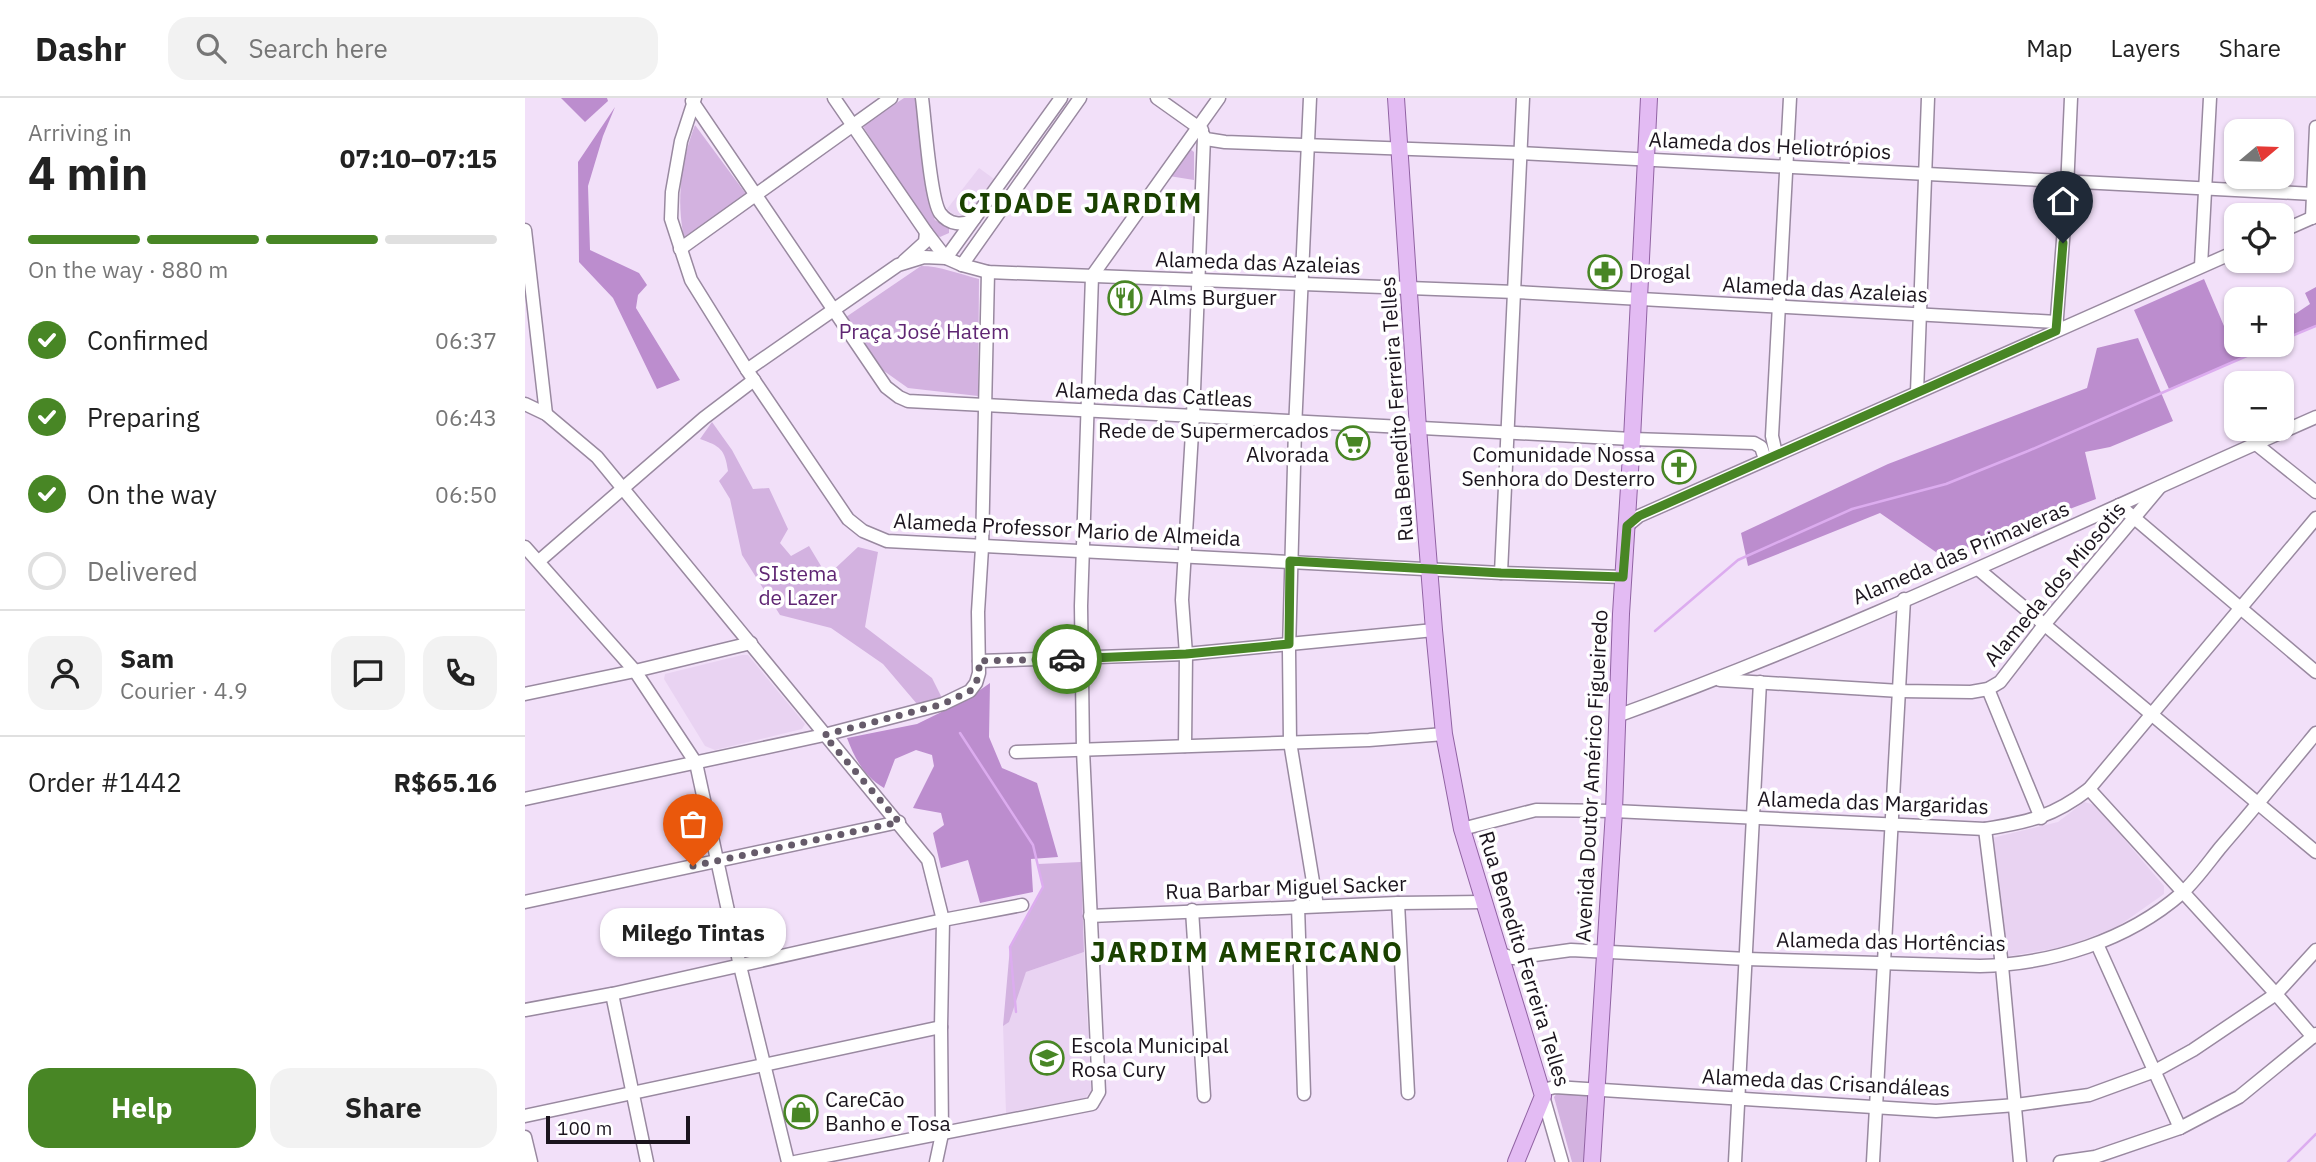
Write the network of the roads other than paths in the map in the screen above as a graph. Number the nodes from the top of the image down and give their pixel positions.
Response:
1 (834, 98) edge
2 (891, 98) edge
3 (922, 98) edge
4 (1061, 98) edge
5 (1080, 98) edge
6 (1157, 98) edge
7 (1219, 98) edge
8 (1310, 98) edge
9 (1397, 98) edge
10 (1523, 98) edge
11 (1649, 98) edge
12 (1790, 98) edge
13 (1928, 98) edge
14 (2071, 98) edge
15 (2210, 98) edge
16 (693, 100) edge
17 (852, 125) junction
18 (2316, 127) edge
19 (1201, 132) junction
20 (1307, 147) junction
21 (1399, 149) junction
22 (1520, 153) junction
23 (1646, 159) junction
24 (1786, 167) junction
25 (1925, 174) junction
26 (2068, 182) junction
27 (2206, 189) junction
28 (2313, 194) junction
29 (754, 195) junction
30 (2314, 217) edge
31 (971, 224) junction
32 (2294, 226) edge
33 (525, 230) edge
34 (926, 232) junction
35 (680, 249) junction
36 (2224, 256) edge
37 (946, 258) junction
38 (898, 265) junction
39 (962, 265) junction
40 (2201, 266) junction
41 (988, 272) junction
42 (1092, 276) junction
43 (1198, 279) junction
44 (1303, 284) junction
45 (1410, 288) junction
46 (529, 291) edge
47 (1515, 292) junction
48 (1639, 298) junction
49 (1781, 308) junction
50 (834, 311) junction
51 (1919, 314) junction
52 (2056, 327) junction
53 (750, 375) junction
54 (1917, 392) junction
55 (525, 404) edge
56 (985, 406) junction
57 (1088, 410) junction
58 (547, 414) junction
59 (1193, 416) junction
60 (2316, 417) edge
61 (1296, 422) junction
62 (1418, 428) junction
63 (1507, 432) junction
64 (1772, 436) junction
65 (1632, 439) junction
66 (1754, 443) junction
67 (2256, 444) junction
68 (1770, 456) junction
69 (2163, 484) junction
70 (624, 488) junction
71 (2316, 492) edge
72 (2119, 505) junction
73 (2316, 517) edge
74 (2134, 519) junction
75 (1627, 526) junction
76 (982, 548) junction
77 (1083, 552) junction
78 (530, 553) edge
79 (1184, 555) junction
80 (1290, 561) junction
81 (1429, 569) junction
82 (1977, 569) junction
83 (1501, 573) junction
84 (1623, 577) junction
85 (1904, 599) junction
86 (2239, 608) junction
87 (2044, 625) junction
88 (1434, 630) junction
89 (751, 643) junction
90 (1289, 644) junction
91 (1186, 654) junction
92 (1083, 659) junction
93 (979, 661) junction
94 (635, 671) junction
95 (2316, 672) edge
96 (1741, 675) junction
97 (1760, 682) junction
98 (1988, 689) junction
99 (1900, 691) junction
100 (525, 694) edge
101 (2152, 714) junction
102 (1617, 716) junction
103 (2316, 733) edge
104 (1444, 734) junction
105 (824, 735) junction
106 (1290, 742) junction
107 (1185, 746) junction
108 (1083, 750) junction
109 (1016, 752) dead end
110 (696, 763) junction
111 (2089, 789) junction
112 (525, 799) edge
113 (2258, 804) junction
114 (1614, 811) junction
115 (2041, 818) junction
116 (1754, 819) junction
117 (899, 822) junction
118 (1891, 826) junction
119 (1462, 829) junction
120 (1985, 829) junction
121 (2316, 852) edge
122 (717, 861) junction
123 (2182, 892) junction
124 (525, 902) edge
125 (1484, 902) junction
126 (1398, 903) junction
127 (1022, 905) dead end
128 (1298, 906) junction
129 (1317, 906) junction
130 (1192, 910) junction
131 (1090, 916) junction
132 (943, 920) junction
133 (2098, 944) junction
134 (2316, 950) edge
135 (1605, 951) junction
136 (1501, 954) junction
137 (1747, 959) junction
138 (1884, 963) junction
139 (2002, 965) junction
140 (740, 966) junction
141 (612, 994) junction
142 (2276, 994) junction
143 (525, 1010) edge
144 (941, 1027) junction
145 (2314, 1036) edge
146 (764, 1065) junction
147 (2155, 1071) junction
148 (1597, 1090) junction
149 (633, 1093) junction
150 (1408, 1093) dead end
151 (1304, 1094) dead end
152 (1204, 1096) dead end
153 (1543, 1096) junction
154 (1739, 1097) junction
155 (2016, 1105) junction
156 (1876, 1106) junction
157 (525, 1116) edge
158 (2181, 1128) junction
159 (942, 1134) junction
160 (525, 1138) edge
161 (531, 1162) edge
162 (647, 1162) edge
163 (787, 1162) edge
164 (795, 1162) edge
165 (936, 1162) edge
166 (1515, 1162) edge
167 (1562, 1162) edge
168 (1592, 1162) edge
169 (1735, 1162) edge
170 (1873, 1162) edge
171 (2020, 1162) edge
172 (2060, 1162) edge

1 - 17 street
2 - 17 street
3 - 31 street
4 - 31 street
5 - 39 street
6 - 19 street, Alameda dos Heliotrópios
7 - 19 street
8 - 20 street
9 - 21 main road, Rua Benedito Ferreira Telles
10 - 22 street
11 - 23 main road, Avenida Doutor Américo Figueiredo
12 - 24 street
13 - 25 street
14 - 26 street
15 - 27 street
16 - 29 street, Alameda das Catleas
16 - 35 street, Alameda Professor Mario de Almeida
17 - 29 street
17 - 34 street
18 - 28 street
19 - 20 street, Alameda dos Heliotrópios
19 - 42 street
19 - 43 street
20 - 21 street, Alameda dos Heliotrópios
20 - 44 street
21 - 22 street, Alameda dos Heliotrópios
21 - 45 main road, Rua Benedito Ferreira Telles
22 - 23 street, Alameda dos Heliotrópios
22 - 47 street
23 - 24 street, Alameda dos Heliotrópios
23 - 48 main road, Avenida Doutor Américo Figueiredo
24 - 25 street, Alameda dos Heliotrópios
24 - 49 street
25 - 26 street, Alameda dos Heliotrópios
25 - 51 street
26 - 27 street, Alameda dos Heliotrópios
26 - 52 street
27 - 28 street, Alameda dos Heliotrópios
27 - 40 street
28 - 30 street
29 - 35 street
29 - 50 street, Alameda das Catleas
30 - 32 street
31 - 34 street
31 - 37 street
33 - 46 street
34 - 37 street
34 - 38 street
35 - 53 street, Alameda Professor Mario de Almeida
36 - 40 street
37 - 38 street
37 - 39 street, Alameda das Azaleias
38 - 50 street
39 - 41 street, Alameda das Azaleias
40 - 52 street
41 - 42 street, Alameda das Azaleias
41 - 56 street
42 - 43 street, Alameda das Azaleias
42 - 57 street
43 - 44 street, Alameda das Azaleias
43 - 59 street
44 - 45 street, Alameda das Azaleias
44 - 61 street
45 - 47 street, Alameda das Azaleias
45 - 62 main road, Rua Benedito Ferreira Telles
46 - 58 street
47 - 48 street, Alameda das Azaleias
47 - 63 street
48 - 49 street, Alameda das Azaleias
48 - 65 main road, Avenida Doutor Américo Figueiredo
49 - 51 street, Alameda das Azaleias
49 - 64 street
50 - 53 street
50 - 56 street, Alameda das Catleas
51 - 52 street, Alameda das Azaleias
51 - 54 street
52 - 54 street
53 - 70 street
53 - 76 street, Alameda Professor Mario de Almeida
54 - 68 street
55 - 58 street
56 - 57 street, Alameda das Catleas
56 - 76 street
57 - 59 street, Alameda das Catleas
57 - 77 street
58 - 70 street
59 - 61 street, Alameda das Catleas
59 - 79 street
60 - 67 street, Alameda das Primaveras
61 - 62 street, Alameda das Catleas
61 - 80 street
62 - 63 street, Alameda das Catleas
62 - 81 main road, Rua Benedito Ferreira Telles
63 - 65 street, Alameda das Catleas
63 - 83 street
64 - 66 street
64 - 68 street
65 - 66 street, Alameda das Catleas
65 - 75 main road, Avenida Doutor Américo Figueiredo
66 - 68 street
67 - 69 street, Alameda das Primaveras
67 - 71 street
68 - 75 street
69 - 72 street, Alameda das Primaveras
69 - 74 street, Alameda dos Miosotis
70 - 78 street
70 - 89 street
72 - 74 street
72 - 82 street, Alameda das Primaveras
73 - 86 street, Alameda das Margaridas
74 - 86 street
74 - 87 street, Alameda dos Miosotis
75 - 84 main road, Avenida Doutor Américo Figueiredo
76 - 77 street, Alameda Professor Mario de Almeida
76 - 93 street
77 - 79 street, Alameda Professor Mario de Almeida
77 - 92 street
78 - 94 street
79 - 80 street, Alameda Professor Mario de Almeida
79 - 91 street
80 - 81 street, Alameda Professor Mario de Almeida
80 - 90 street
81 - 83 street, Alameda Professor Mario de Almeida
81 - 88 main road, Rua Benedito Ferreira Telles
82 - 85 street, Alameda das Primaveras
82 - 87 street
83 - 84 street, Alameda Professor Mario de Almeida
84 - 102 main road, Avenida Doutor Américo Figueiredo
85 - 96 street, Alameda das Primaveras
85 - 99 street
86 - 95 street
86 - 101 street, Alameda das Margaridas
87 - 98 street, Alameda dos Miosotis
87 - 101 street
88 - 90 street
88 - 104 main road, Rua Benedito Ferreira Telles
89 - 94 street
89 - 105 street
90 - 91 street
90 - 106 street
91 - 92 street
91 - 107 street
92 - 93 street
92 - 108 street
93 - 105 street
94 - 100 street
94 - 110 street
96 - 97 street, Alameda dos Miosotis
96 - 102 street, Alameda das Primaveras
97 - 99 street, Alameda dos Miosotis
97 - 116 street
98 - 99 street, Alameda dos Miosotis
98 - 115 street
99 - 118 street
101 - 111 street, Alameda das Margaridas
101 - 113 street
102 - 114 main road, Avenida Doutor Américo Figueiredo
103 - 113 street, Alameda das Hortências
104 - 106 street
104 - 119 main road, Rua Benedito Ferreira Telles
105 - 110 street
105 - 117 street
106 - 107 street
106 - 129 street
107 - 108 street
108 - 109 street
108 - 131 street
110 - 112 street
110 - 122 street
111 - 115 street, Alameda das Margaridas
111 - 123 street
113 - 121 street
113 - 123 street, Alameda das Hortências
114 - 116 street, Alameda das Margaridas
114 - 119 street, Alameda das Margaridas
114 - 135 main road, Avenida Doutor Américo Figueiredo
115 - 120 street, Alameda das Margaridas
116 - 118 street, Alameda das Margaridas
116 - 137 street
117 - 122 street
117 - 132 street
118 - 120 street, Alameda das Margaridas
118 - 138 street
119 - 125 main road, Rua Benedito Ferreira Telles
120 - 139 street
122 - 124 street
122 - 140 street
123 - 133 street, Alameda das Hortências
123 - 142 street
125 - 126 street, Rua Barbar Miguel Sacker
125 - 136 main road, Rua Benedito Ferreira Telles
126 - 129 street, Rua Barbar Miguel Sacker
126 - 150 street
127 - 132 street
128 - 129 street, Rua Barbar Miguel Sacker
128 - 130 street, Rua Barbar Miguel Sacker
128 - 151 street
130 - 131 street, Rua Barbar Miguel Sacker
130 - 152 street
131 - 159 street
132 - 140 street
132 - 144 street
133 - 139 street, Alameda das Hortências
133 - 147 street
134 - 142 street, Alameda das Crisandáleas
135 - 136 street, Alameda das Hortências
135 - 137 street, Alameda das Hortências
135 - 148 main road, Avenida Doutor Américo Figueiredo
136 - 153 main road, Rua Benedito Ferreira Telles
137 - 138 street, Alameda das Hortências
137 - 154 street
138 - 139 street, Alameda das Hortências
138 - 156 street
139 - 155 street
140 - 141 street
140 - 146 street
141 - 143 street
141 - 149 street
142 - 145 street
142 - 147 street, Alameda das Crisandáleas
144 - 146 street
144 - 159 street
145 - 158 street
146 - 149 street
146 - 163 street
147 - 155 street, Alameda das Crisandáleas
147 - 158 street
148 - 153 street, Alameda das Crisandáleas
148 - 154 street, Alameda das Crisandáleas
148 - 168 main road, Avenida Doutor Américo Figueiredo
149 - 157 street
149 - 162 street
153 - 166 main road
153 - 167 street, Rua Benedito Ferreira Telles
154 - 156 street, Alameda das Crisandáleas
154 - 169 street
155 - 156 street, Alameda das Crisandáleas
155 - 171 street
156 - 170 street
158 - 172 street
159 - 164 street
159 - 165 street
160 - 161 street

